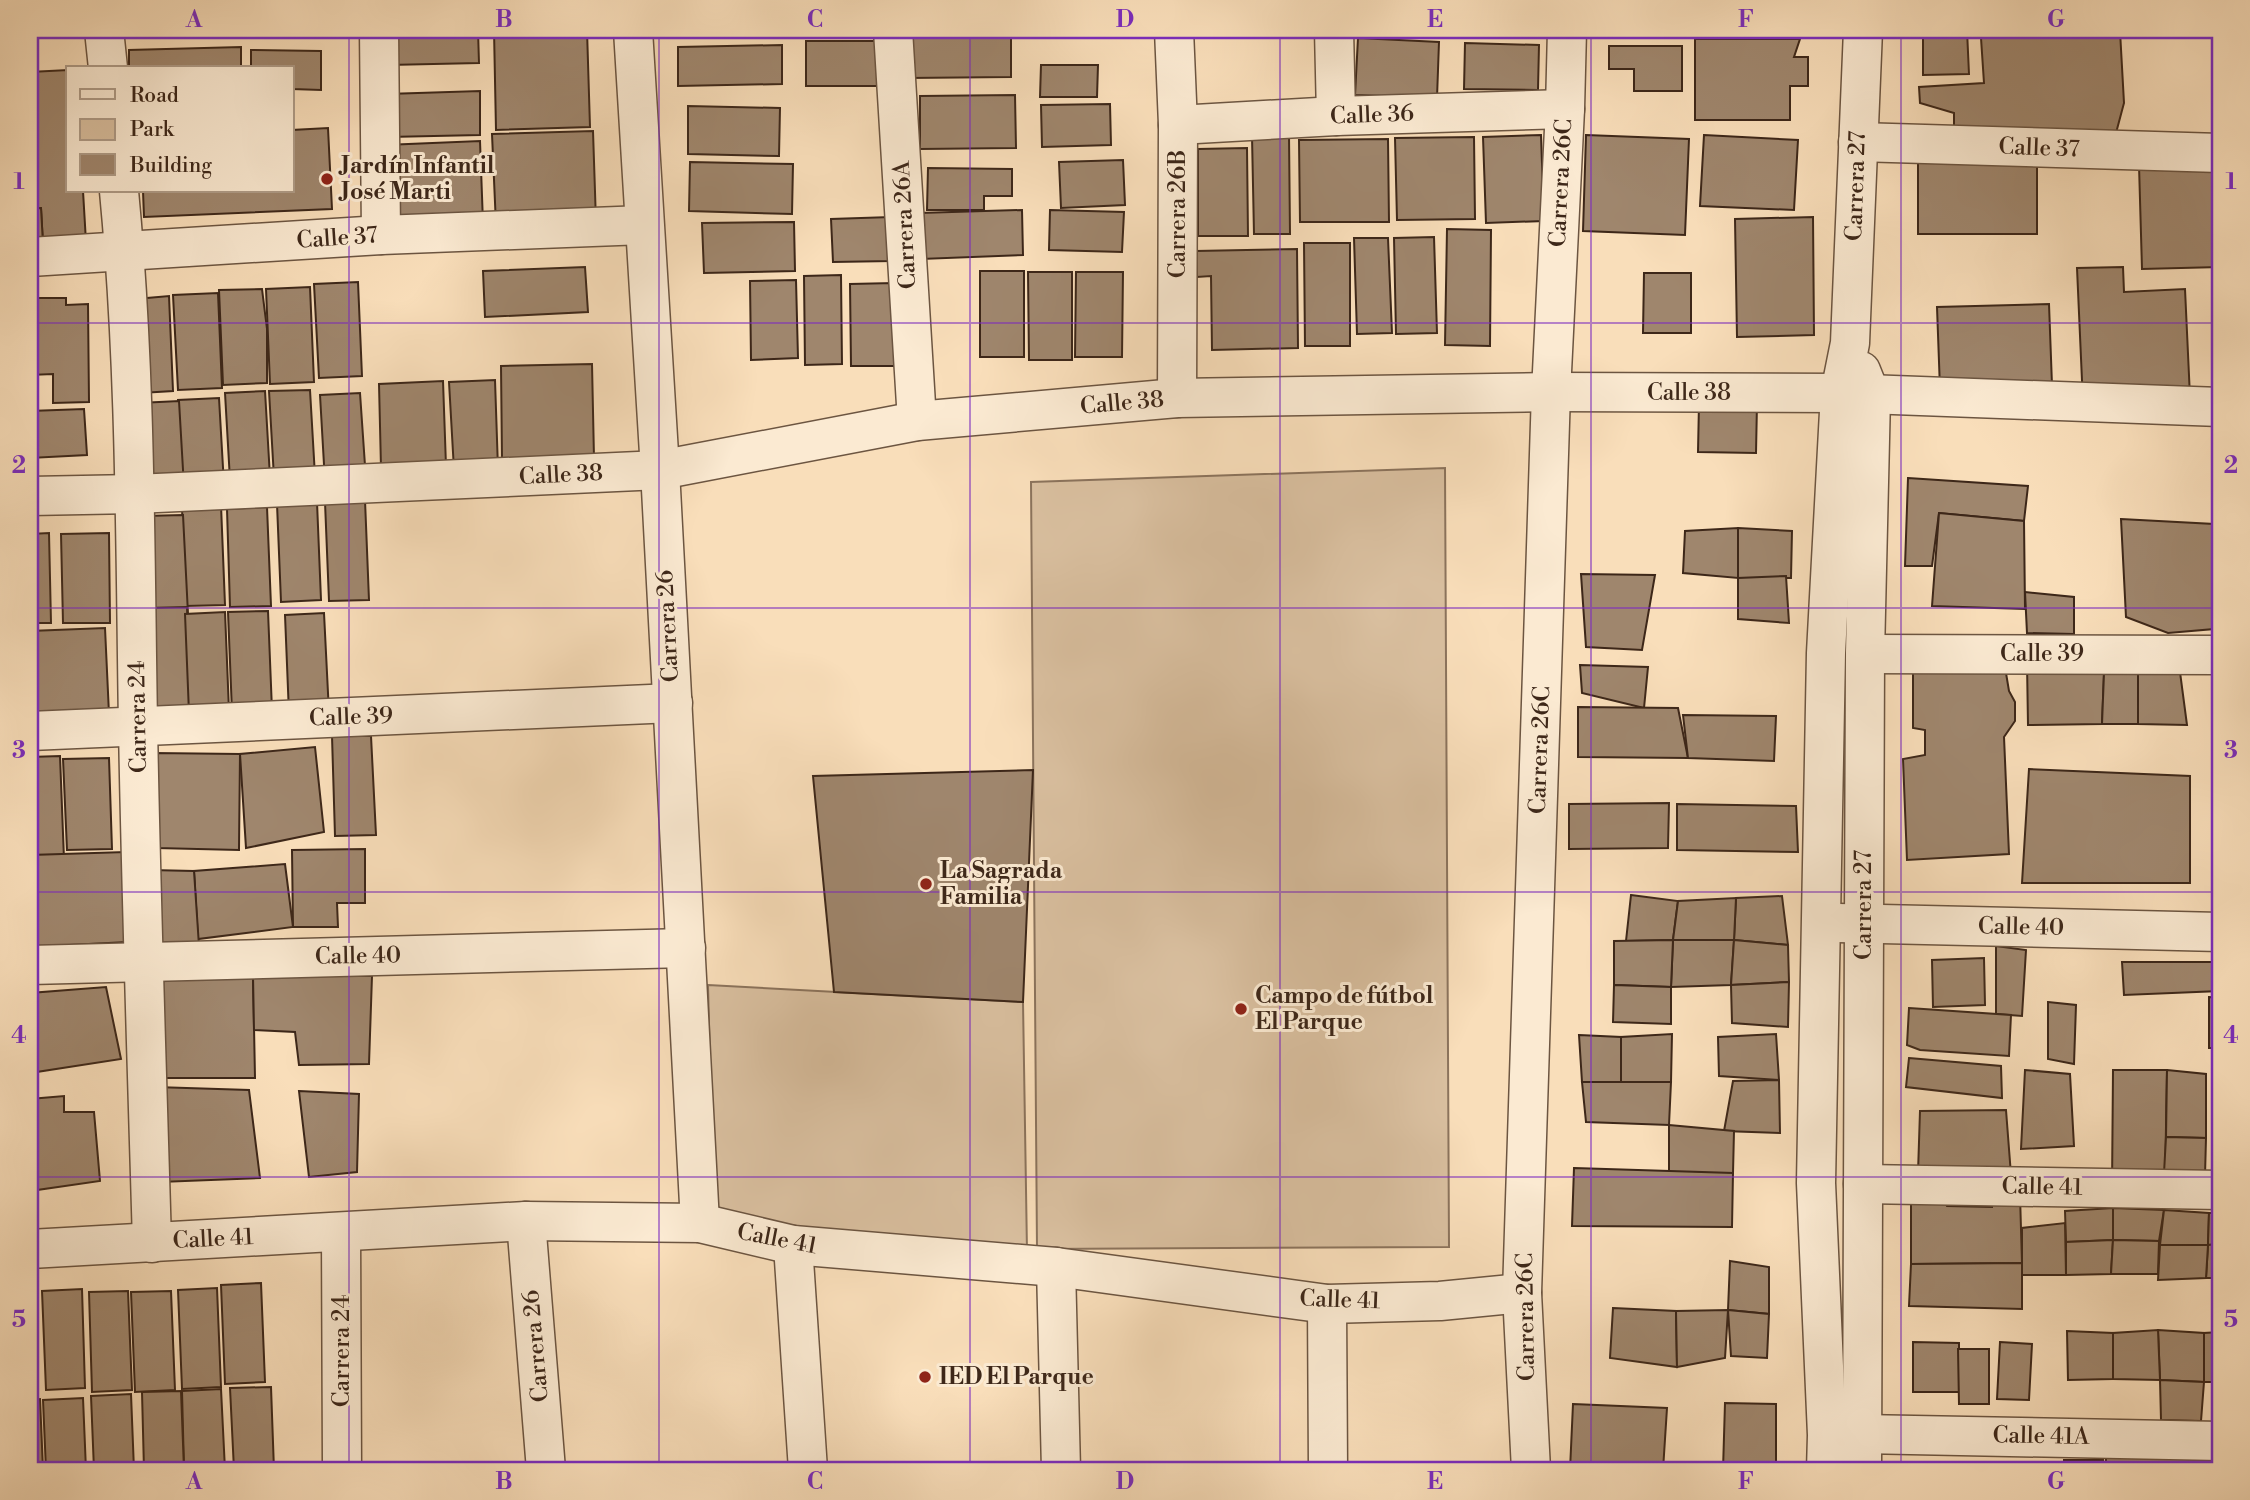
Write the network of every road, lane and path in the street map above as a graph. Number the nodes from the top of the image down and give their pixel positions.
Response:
1 (104, 30) edge
2 (379, 30) edge
3 (633, 30) edge
4 (893, 30) edge
5 (1174, 30) edge
6 (1334, 30) edge
7 (1567, 30) edge
8 (1863, 30) edge
9 (108, 66) edge
10 (1565, 109) junction
11 (1336, 116) junction
12 (1178, 125) junction
13 (1858, 142) junction
14 (2220, 153) edge
15 (119, 192) edge
16 (644, 225) junction
17 (382, 235) junction
18 (125, 251) junction
19 (30, 257) edge
20 (1551, 392) junction
21 (1855, 394) junction
22 (1177, 398) junction
23 (2220, 407) edge
24 (917, 421) junction
25 (660, 470) junction
26 (135, 494) junction
27 (30, 496) edge
28 (1865, 654) junction
29 (2220, 655) edge
30 (673, 703) junction
31 (138, 726) junction
32 (30, 731) edge
33 (1822, 923) junction
34 (1864, 923) junction
35 (2220, 932) edge
36 (686, 948) junction
37 (143, 961) junction
38 (30, 965) edge
39 (1863, 1184) junction
40 (2220, 1190) edge
41 (526, 1221) junction
42 (700, 1223) junction
43 (341, 1232) junction
44 (152, 1243) junction
45 (793, 1245) junction
46 (30, 1249) edge
47 (1056, 1267) junction
48 (1522, 1293) junction
49 (1327, 1304) junction
50 (2220, 1441) edge
51 (1862, 1452) edge
52 (342, 1470) edge
53 (547, 1470) edge
54 (808, 1470) edge
55 (1061, 1470) edge
56 (1328, 1470) edge
57 (1531, 1470) edge
58 (1826, 1470) edge

1 - 9 street
2 - 17 street
3 - 16 street, Carrera 26
4 - 24 street, Carrera 26A
5 - 12 street, Carrera 26B
6 - 11 street
7 - 10 street, Carrera 26C
8 - 13 street, Carrera 27
10 - 11 street, Calle 36
10 - 20 street, Carrera 26C
11 - 12 street, Calle 36
12 - 22 street, Carrera 26B
13 - 14 street, Calle 37
13 - 21 street, Carrera 27
15 - 18 street, Carrera 24
16 - 17 street, Calle 37
16 - 25 street, Carrera 26
17 - 18 street, Calle 37
18 - 19 street, Calle 37
18 - 26 street, Carrera 24
20 - 21 street, Calle 38
20 - 22 street, Calle 38
20 - 48 street, Carrera 26C
21 - 23 street, Calle 38
21 - 28 street, Carrera 27
21 - 33 street, Carrera 27
22 - 24 street, Calle 38
24 - 25 street, Calle 38
25 - 26 street, Calle 38
25 - 30 street, Carrera 26
26 - 27 street, Calle 38
26 - 31 street, Carrera 24
28 - 29 street, Calle 39
28 - 34 street, Carrera 27
30 - 31 street, Calle 39
30 - 36 street, Carrera 26
31 - 32 street, Calle 39
31 - 37 street, Carrera 24
33 - 34 street, Calle 40
33 - 58 street, Carrera 27
34 - 35 street, Calle 40
34 - 39 street, Carrera 27
36 - 37 street, Calle 40
36 - 42 street, Carrera 26
37 - 38 street, Calle 40
37 - 44 street, Carrera 24
39 - 40 street, Calle 41
39 - 51 street, Carrera 27
41 - 42 street, Calle 41
41 - 43 street, Calle 41
41 - 53 street, Carrera 26
42 - 45 street, Calle 41
43 - 44 street, Calle 41
43 - 52 street, Carrera 24
44 - 46 street, Calle 41
45 - 47 street, Calle 41
45 - 54 street
47 - 49 street, Calle 41
47 - 55 street
48 - 49 street, Calle 41
48 - 57 street, Carrera 26C
49 - 56 street
50 - 51 street, Calle 41A

